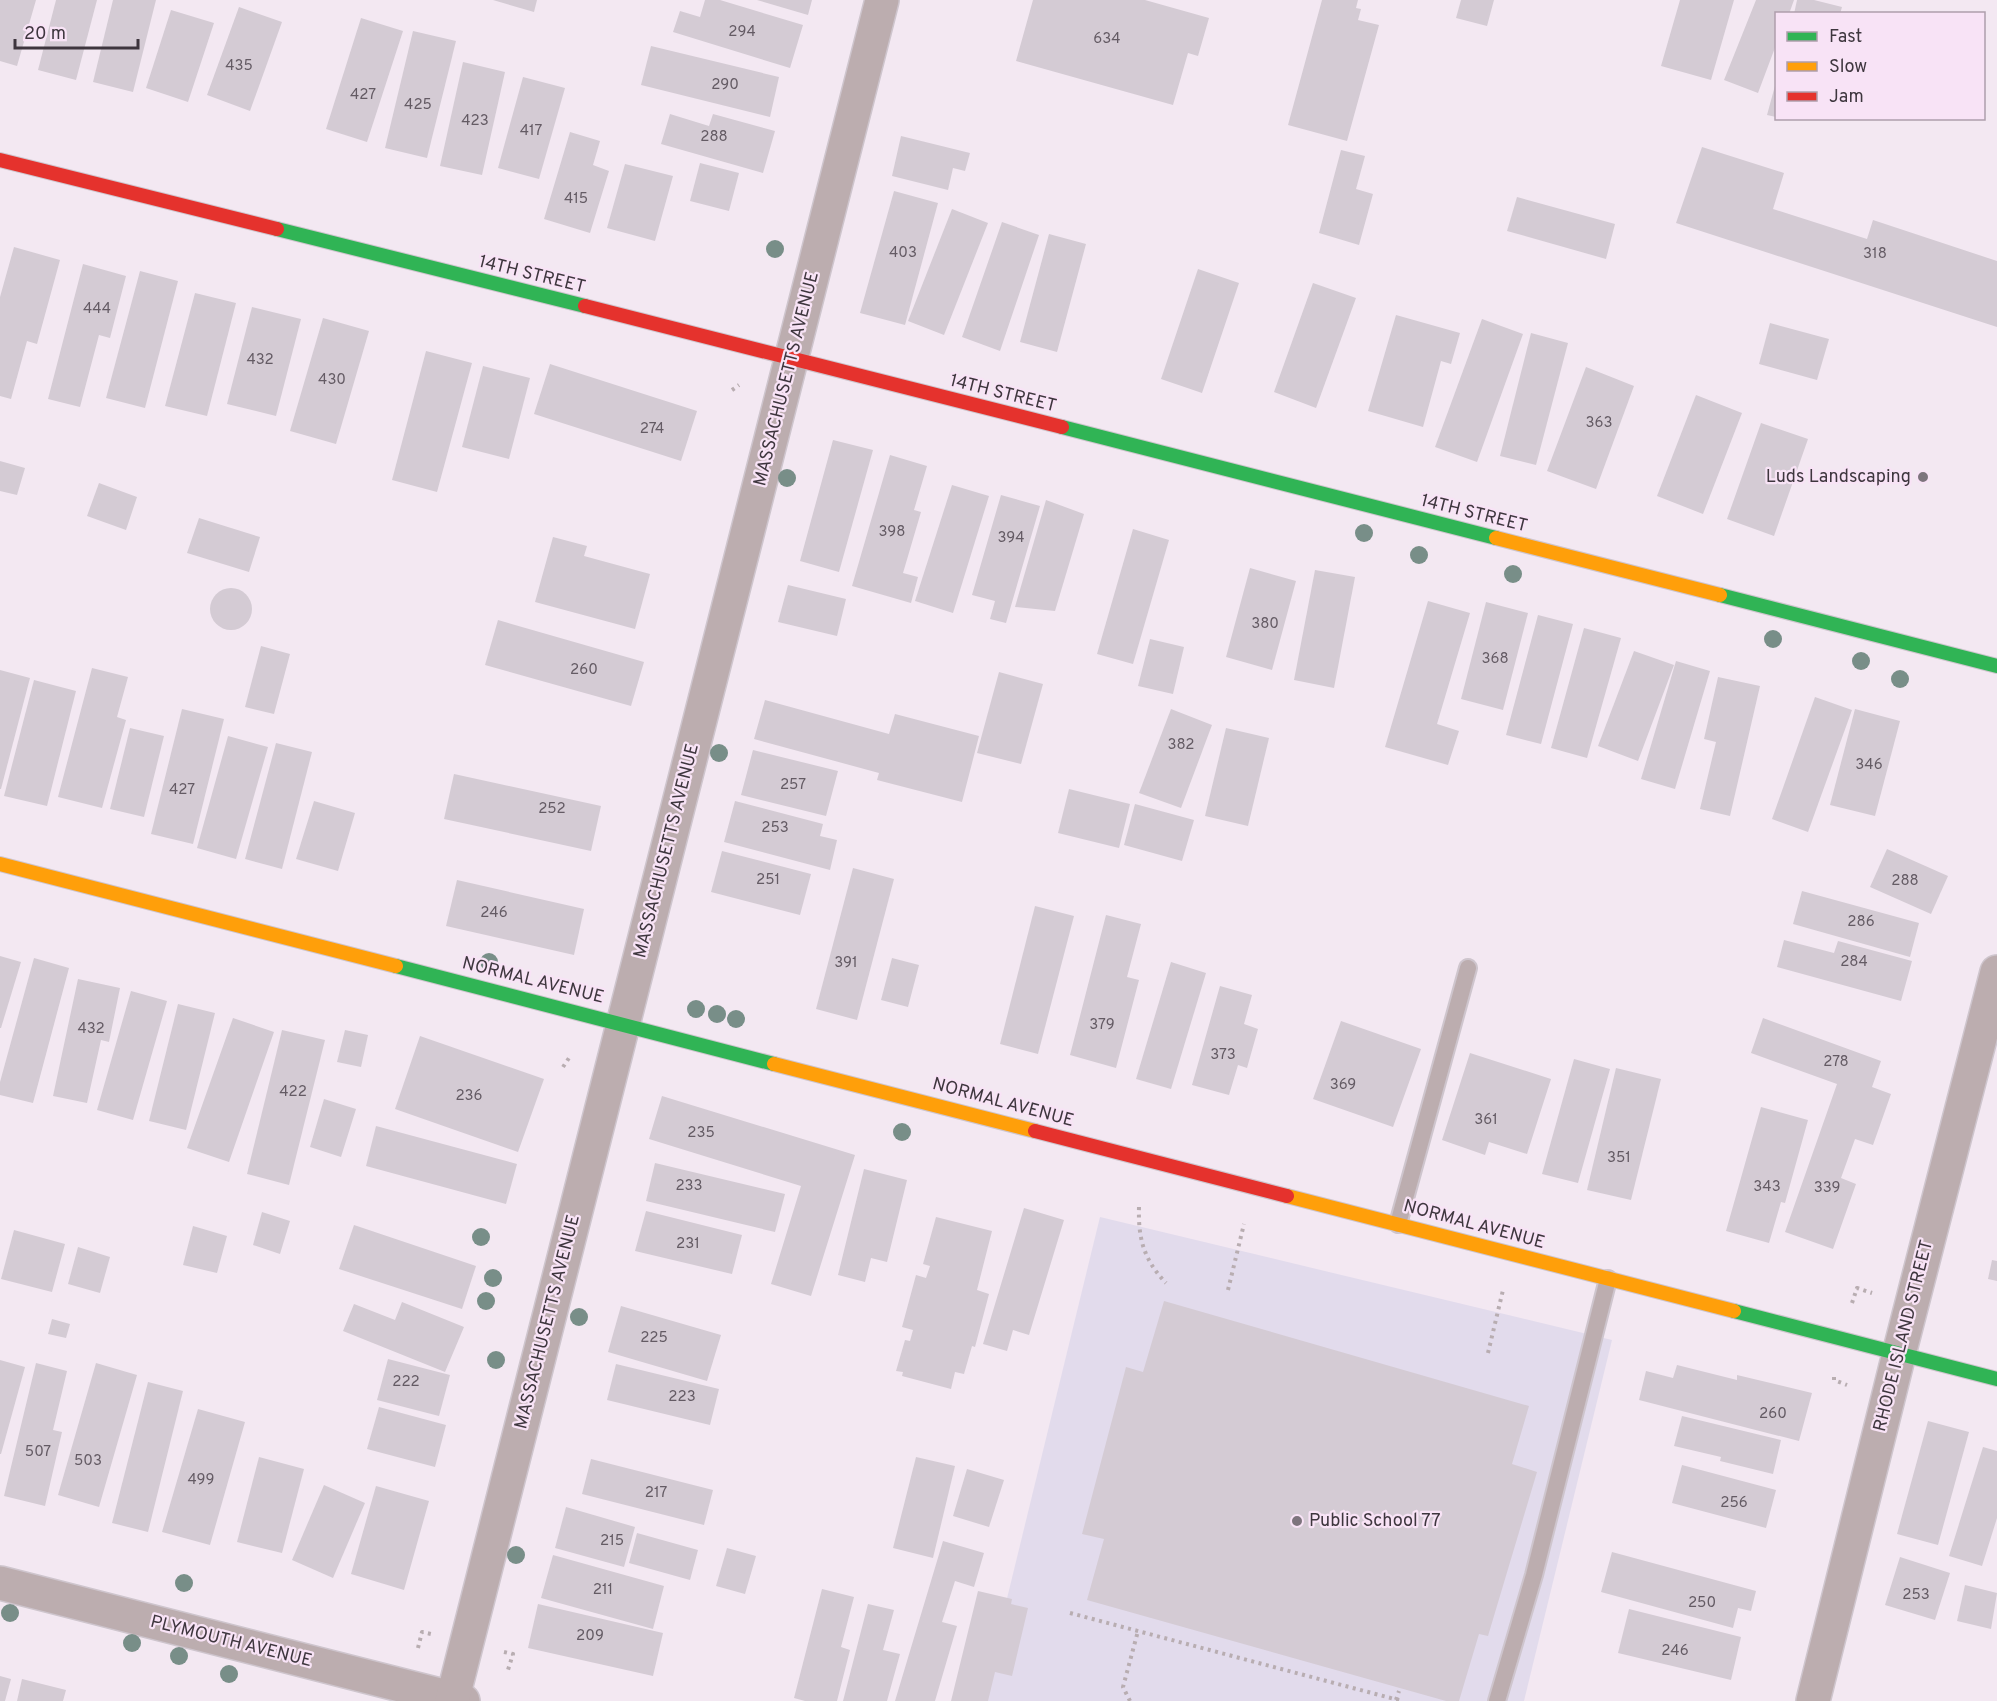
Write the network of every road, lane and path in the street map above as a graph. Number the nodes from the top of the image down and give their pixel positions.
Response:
1 (884, 3) edge
2 (0, 160) edge
3 (792, 358) junction
4 (739, 385) dead end
5 (732, 390) dead end
6 (1997, 666) edge
7 (0, 864) edge
8 (1467, 968) dead end
9 (1997, 972) edge
10 (624, 1023) junction
11 (571, 1055) dead end
12 (563, 1067) dead end
13 (1138, 1207) dead end
14 (1246, 1217) dead end
15 (1398, 1224) junction
16 (1608, 1279) junction
17 (1166, 1283) dead end
18 (1504, 1284) dead end
19 (1228, 1290) dead end
20 (1872, 1293) dead end
21 (1850, 1310) dead end
22 (1488, 1353) dead end
23 (1899, 1354) junction
24 (1997, 1379) edge
25 (1834, 1380) dead end
26 (1847, 1385) dead end
27 (0, 1583) edge
28 (1070, 1613) dead end
29 (1138, 1631) junction
30 (422, 1632) dead end
31 (418, 1648) dead end
32 (513, 1654) dead end
33 (507, 1673) dead end
34 (1399, 1691) dead end
35 (456, 1700) edge
36 (1130, 1701) edge
37 (1398, 1701) edge
38 (1497, 1701) edge
39 (1813, 1701) edge

1 - 3 street, MASSACHUSETTS AVENUE
2 - 3 street, 14TH STREET
3 - 6 street, 14TH STREET
3 - 10 street, MASSACHUSETTS AVENUE
4 - 5 path
7 - 10 street, NORMAL AVENUE
8 - 15 lane
9 - 23 street, RHODE ISLAND STREET
10 - 15 street, NORMAL AVENUE
10 - 35 street, MASSACHUSETTS AVENUE
11 - 12 path
13 - 17 path
14 - 19 path
15 - 16 street, NORMAL AVENUE
16 - 23 street, NORMAL AVENUE
16 - 38 lane
18 - 22 path
20 - 21 path
23 - 24 street, NORMAL AVENUE
23 - 39 street, RHODE ISLAND STREET
25 - 26 path
27 - 35 street, PLYMOUTH AVENUE
28 - 29 path
29 - 36 path
29 - 37 path
30 - 31 path
32 - 33 path
34 - 37 path

